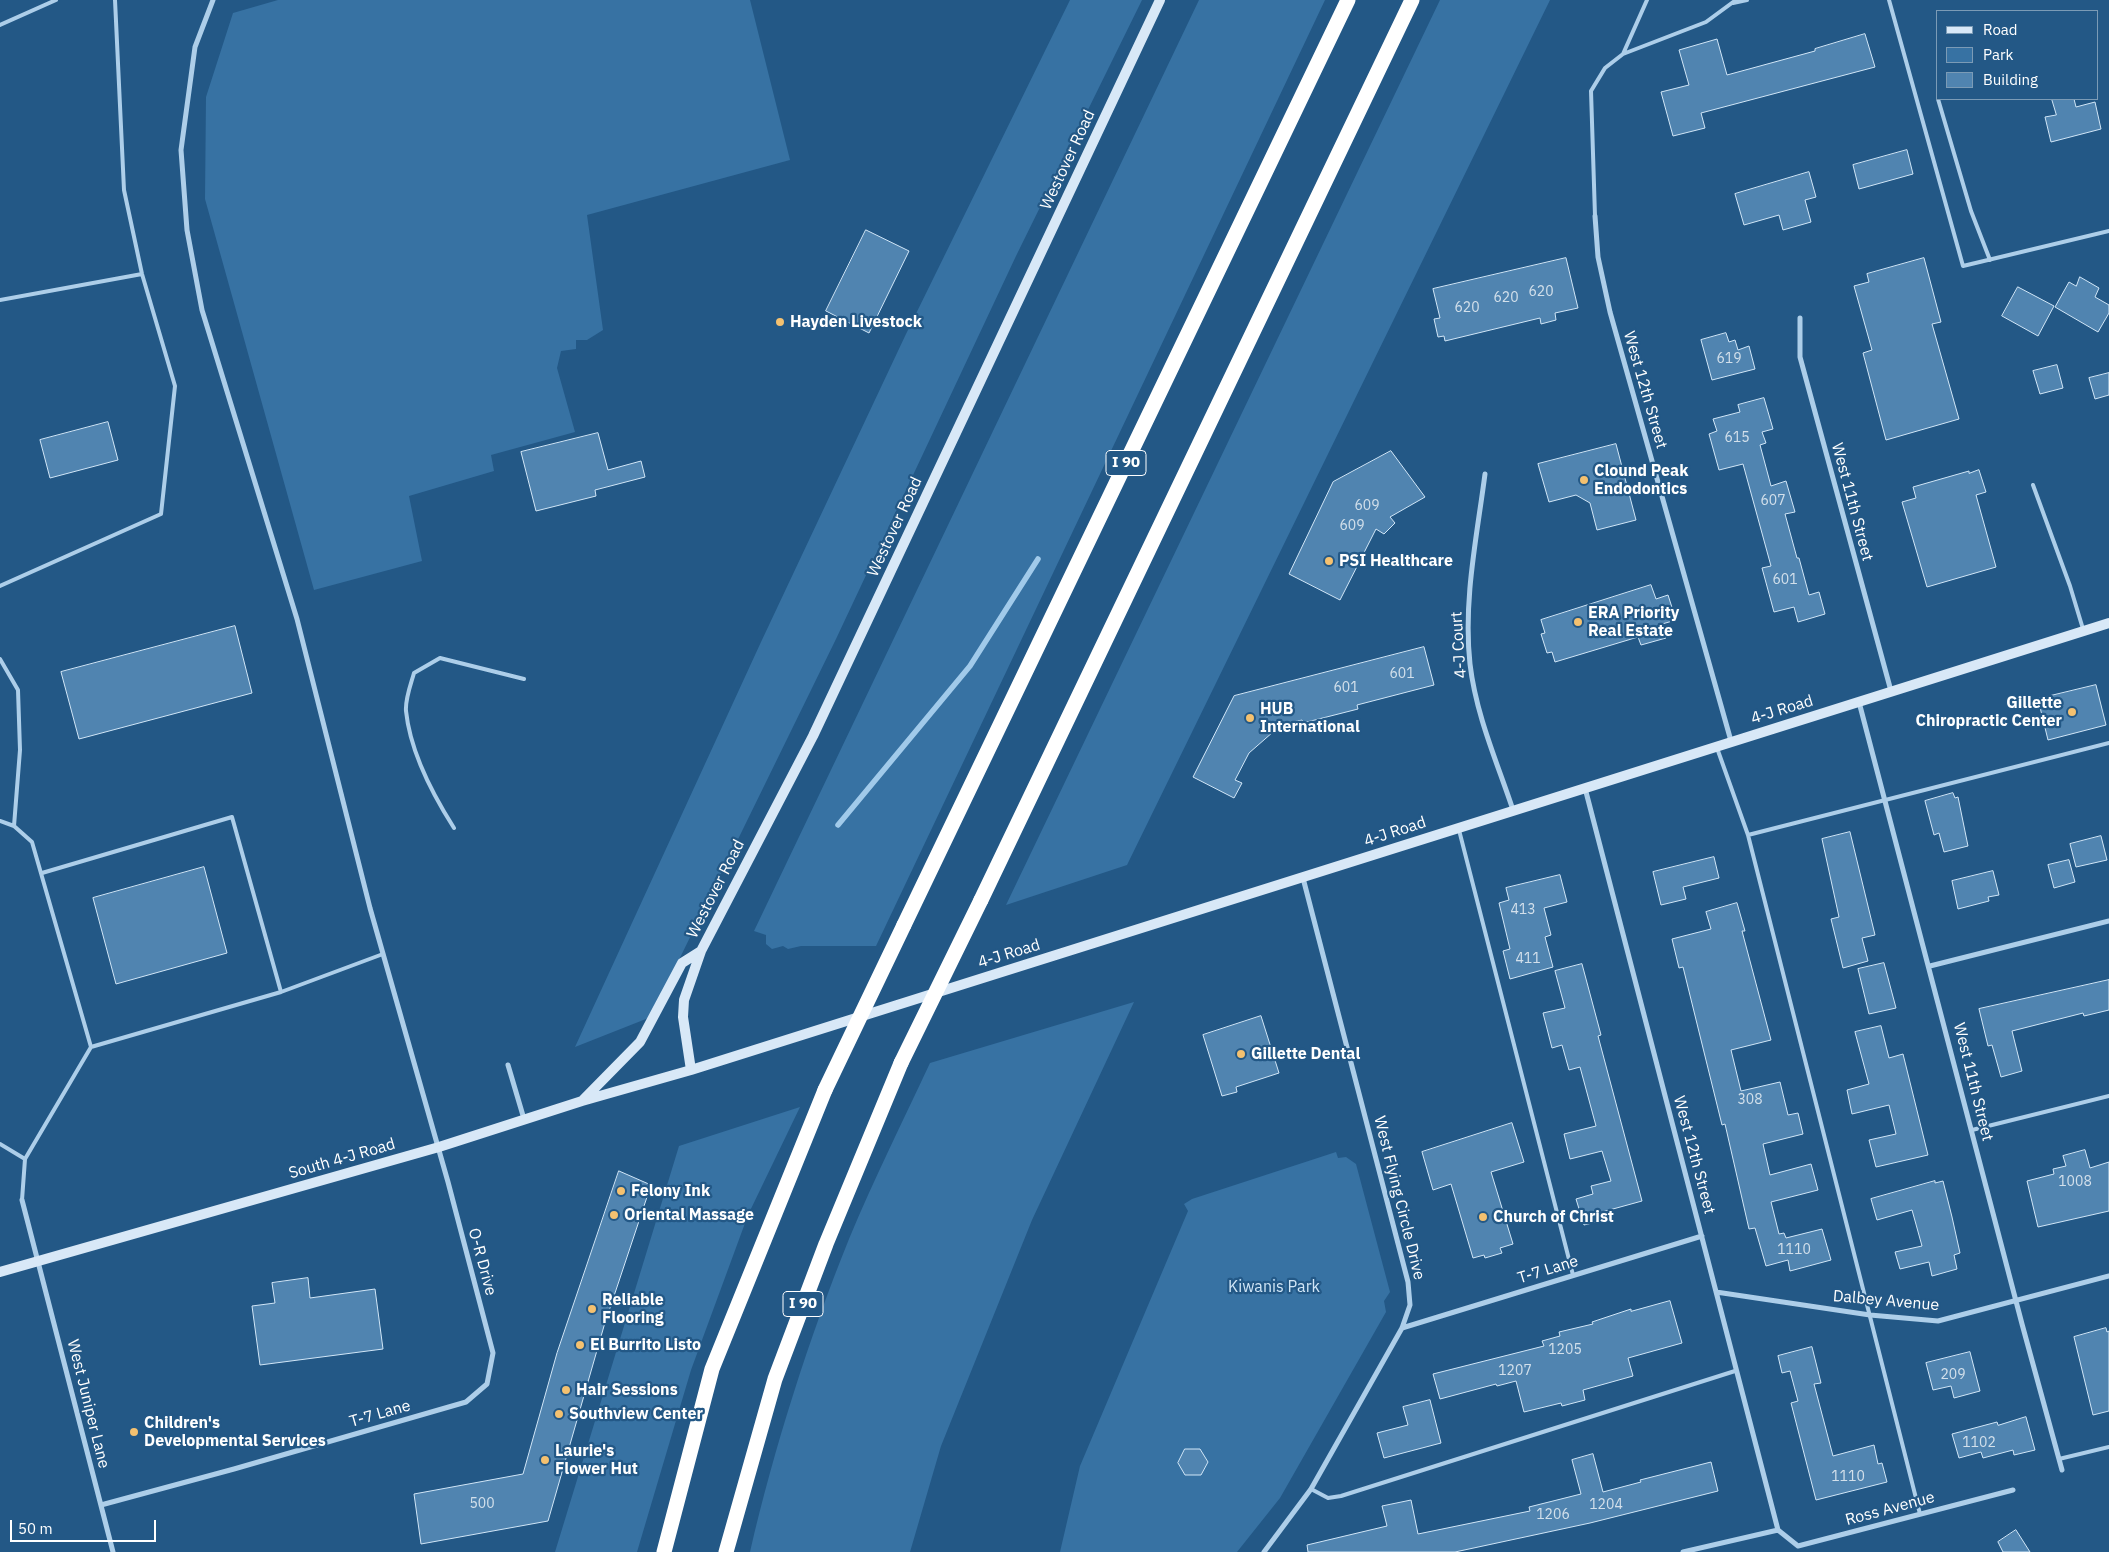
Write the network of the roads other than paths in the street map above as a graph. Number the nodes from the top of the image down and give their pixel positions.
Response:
1 (56, 0) edge
2 (115, 0) edge
3 (213, 0) edge
4 (1160, 0) edge
5 (1348, 0) edge
6 (1412, 0) edge
7 (1647, 0) edge
8 (1747, 0) edge
9 (1889, 0) edge
10 (1734, 2) edge
11 (0, 25) edge
12 (1623, 54) junction
13 (1939, 100) edge
14 (1595, 216) joint
15 (2109, 231) edge
16 (1990, 260) junction
17 (142, 274) junction
18 (0, 300) edge
19 (1800, 318) dead end
20 (1485, 474) dead end
21 (2033, 485) dead end
22 (0, 586) edge
23 (2109, 623) edge
24 (2084, 631) junction
25 (0, 659) edge
26 (524, 679) dead end
27 (1891, 691) junction
28 (1859, 701) junction
29 (1731, 741) junction
30 (2109, 743) edge
31 (1717, 746) junction
32 (1585, 788) junction
33 (1886, 802) junction
34 (1513, 810) junction
35 (0, 821) edge
36 (14, 826) junction
37 (454, 828) dead end
38 (1458, 828) junction
39 (1748, 835) junction
40 (42, 873) junction
41 (1303, 878) junction
42 (2109, 922) edge
43 (701, 951) junction
44 (383, 954) junction
45 (1930, 966) junction
46 (281, 992) junction
47 (91, 1047) junction
48 (508, 1065) dead end
49 (691, 1070) junction
50 (2109, 1096) edge
51 (582, 1101) junction
52 (524, 1119) junction
53 (1972, 1130) junction
54 (0, 1144) edge
55 (439, 1147) junction
56 (25, 1159) junction
57 (22, 1200) joint
58 (1702, 1236) junction
59 (38, 1262) junction
60 (0, 1272) edge
61 (1573, 1275) junction
62 (2109, 1276) edge
63 (1716, 1292) junction
64 (2016, 1300) junction
65 (1870, 1315) junction
66 (1402, 1328) junction
67 (1735, 1371) junction
68 (487, 1384) joint
69 (2109, 1447) edge
70 (2059, 1459) junction
71 (2062, 1470) dead end
72 (1311, 1489) junction
73 (2013, 1490) dead end
74 (100, 1505) junction
75 (1920, 1514) junction
76 (1778, 1530) junction
77 (113, 1552) edge
78 (664, 1552) edge
79 (726, 1552) edge
80 (1264, 1552) edge
81 (1683, 1552) edge

1 - 11 lane
2 - 17 lane
3 - 44 street, O-R Drive
4 - 43 main road, Westover Road
5 - 78 highway, I 90, bridge
6 - 79 highway, I 90, bridge
7 - 12 lane
8 - 10 lane
9 - 16 lane
10 - 12 lane
12 - 14 lane
13 - 16 lane
14 - 29 street, West 12th Street
15 - 16 lane
17 - 18 lane
17 - 22 lane
19 - 27 street, West 11th Street
20 - 34 street, 4-J Court
21 - 24 lane
23 - 24 main road, 4-J Road
24 - 27 main road, 4-J Road
25 - 36 lane
26 - 37 lane
27 - 28 main road, 4-J Road
28 - 29 main road, 4-J Road
28 - 33 street, West 11th Street
29 - 31 main road, 4-J Road
30 - 33 lane
31 - 32 main road, 4-J Road
31 - 39 lane
32 - 34 main road, 4-J Road
32 - 58 street, West 12th Street
33 - 39 lane
33 - 45 street, West 11th Street
34 - 38 main road, 4-J Road
35 - 36 lane
36 - 40 lane
38 - 41 main road, 4-J Road
38 - 61 lane
39 - 65 lane
40 - 46 lane
40 - 47 lane
41 - 49 main road, 4-J Road
41 - 66 street, West Flying Circle Drive
42 - 45 street
43 - 49 main road, Westover Road
43 - 51 main road
44 - 46 lane
44 - 55 street, O-R Drive
45 - 53 street, West 11th Street
46 - 47 lane
47 - 56 lane
48 - 52 street
49 - 51 main road, South 4-J Road
50 - 53 lane
51 - 52 main road, South 4-J Road
52 - 55 main road, South 4-J Road
53 - 64 street, West 11th Street
54 - 56 lane
55 - 59 main road, South 4-J Road
55 - 68 street, O-R Drive
56 - 57 lane
57 - 59 street, West Juniper Lane
58 - 61 street, T-7 Lane
58 - 63 street, West 12th Street
59 - 60 main road, South 4-J Road
59 - 74 street, West Juniper Lane
61 - 66 street, T-7 Lane
62 - 64 street, Dalbey Avenue
63 - 65 street, Dalbey Avenue
63 - 67 street, West 12th Street
64 - 65 street, Dalbey Avenue
64 - 70 street, West 11th Street
65 - 75 lane
66 - 72 street, West Flying Circle Drive
67 - 72 lane
67 - 76 street, West 12th Street
68 - 74 street, T-7 Lane
69 - 70 lane
70 - 71 street, West 11th Street
72 - 80 street, West Flying Circle Drive
73 - 75 street, Ross Avenue
74 - 77 street, West Juniper Lane
75 - 76 street, Ross Avenue
76 - 81 street

